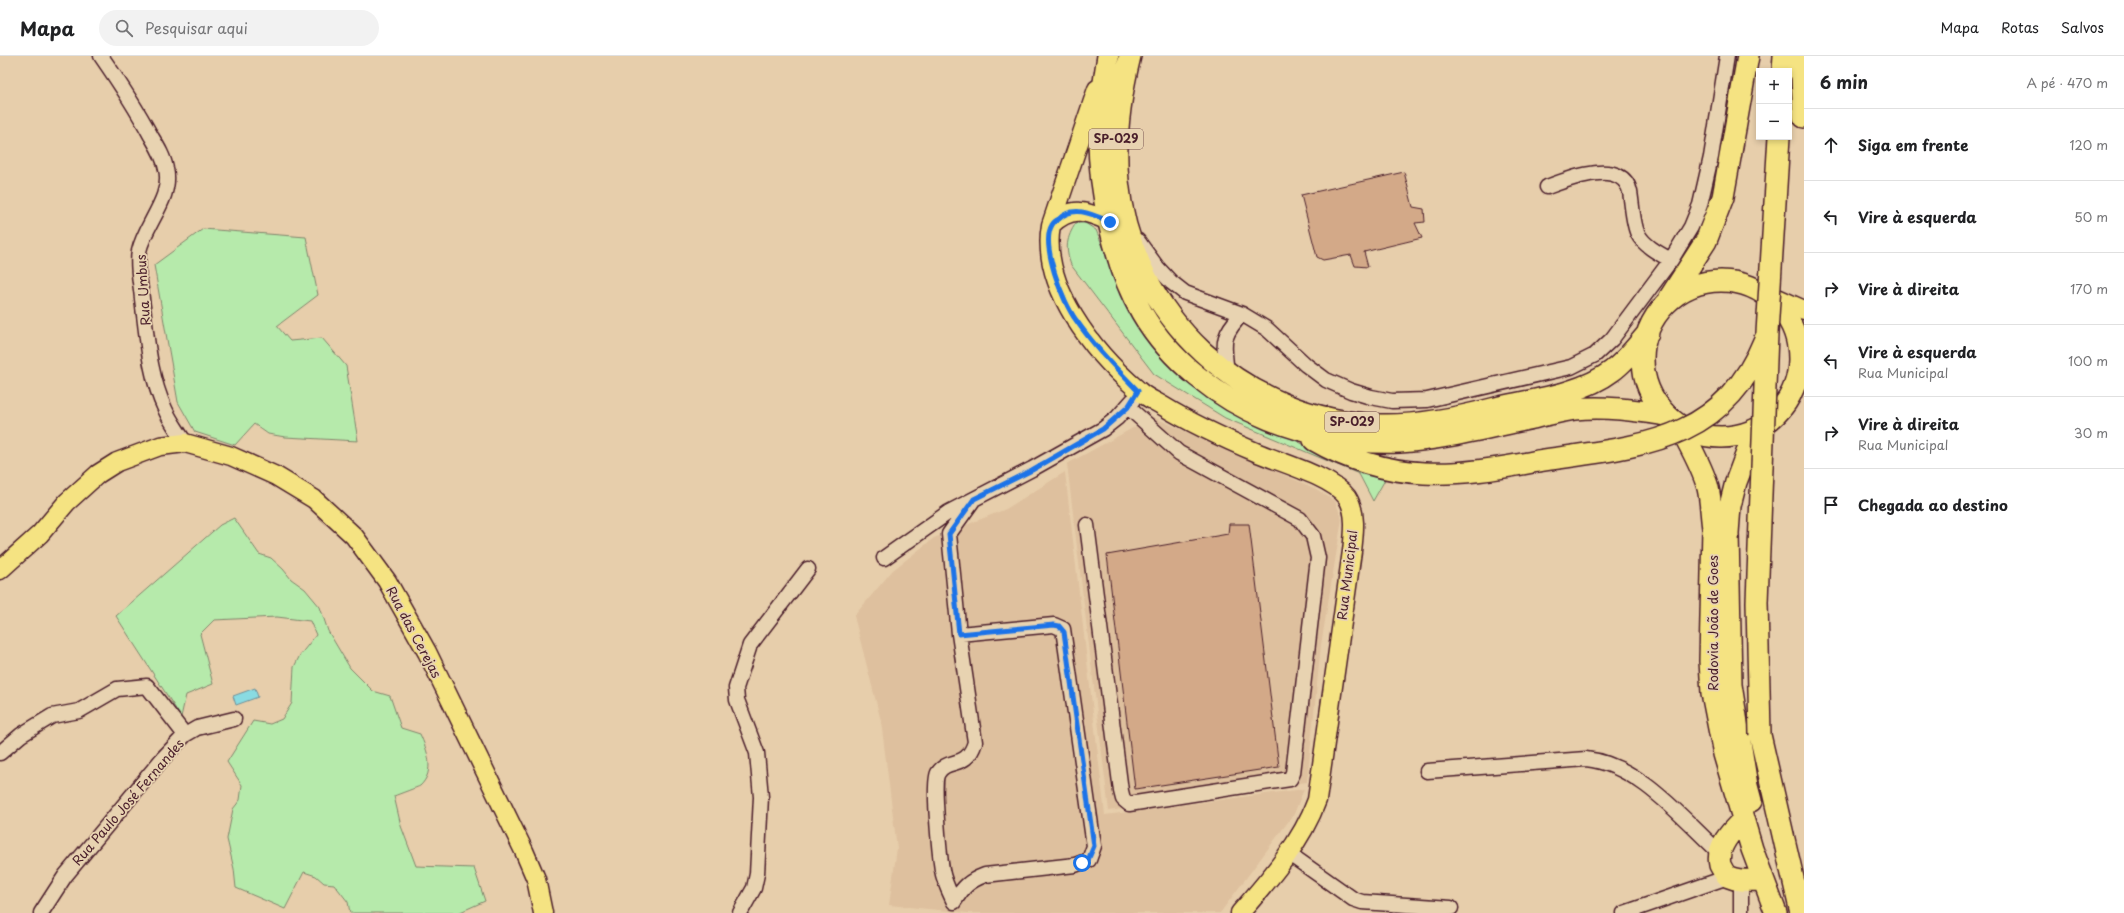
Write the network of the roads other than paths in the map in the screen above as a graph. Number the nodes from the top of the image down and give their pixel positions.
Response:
1 (101, 56) edge
2 (1107, 56) edge
3 (1130, 56) edge
4 (1727, 56) edge
5 (1748, 56) edge
6 (1784, 56) edge
7 (1804, 59) edge
8 (1783, 68) edge
9 (1804, 117) edge
10 (1779, 140) edge
11 (1547, 187) dead end
12 (1117, 222) junction
13 (1052, 225) junction
14 (1671, 260) junction
15 (1755, 288) junction
16 (1666, 304) junction
17 (1804, 310) edge
18 (1242, 314) junction
19 (1767, 332) junction
20 (1648, 333) junction
21 (1227, 373) junction
22 (1800, 381) edge
23 (1138, 391) junction
24 (1128, 407) junction
25 (1672, 420) junction
26 (1292, 428) junction
27 (1755, 431) junction
28 (185, 443) junction
29 (974, 499) junction
30 (1087, 524) dead end
31 (884, 558) dead end
32 (808, 569) dead end
33 (0, 570) edge
34 (959, 634) junction
35 (234, 719) dead end
36 (185, 735) junction
37 (0, 753) edge
38 (1427, 771) dead end
39 (1743, 820) junction
40 (1720, 852) junction
41 (1288, 853) junction
42 (1734, 878) junction
43 (1763, 880) junction
44 (1451, 908) dead end
45 (41, 913) edge
46 (543, 913) edge
47 (740, 913) edge
48 (1240, 913) edge
49 (1624, 913) edge
50 (1741, 913) edge
51 (1776, 913) edge
52 (1789, 913) edge
53 (1800, 913) edge

1 - 28 street, Rua Umbus
2 - 12 highway, SP-029
2 - 13 main road, Rua Municipal
3 - 12 highway, SP-029
4 - 14 street
5 - 16 highway
6 - 8 highway
7 - 9 highway
10 - 19 highway, bridge
11 - 14 street
12 - 13 main road
12 - 18 street
12 - 21 highway, SP-029
12 - 26 highway, SP-029
13 - 23 main road, Rua Municipal
14 - 18 street
15 - 16 highway
15 - 17 main road
15 - 22 highway
16 - 20 highway
18 - 21 street
19 - 26 highway, bridge
19 - 53 highway, bridge
20 - 21 highway, SP-029
20 - 25 highway, Rodovia João de Goes
22 - 27 highway
23 - 24 street
23 - 41 main road, Rua Municipal
24 - 29 street
24 - 30 street
25 - 26 highway, SP-029
25 - 27 highway
25 - 39 highway, Rodovia João de Goes
27 - 52 highway, Rodovia João de Goes
28 - 33 main road
28 - 46 main road, Rua das Cerejas
29 - 31 street
29 - 34 street
32 - 47 street
34 - 34 street
35 - 36 street, Rua Paulo José Fernandes
36 - 37 street
36 - 45 street, Rua Paulo José Fernandes
38 - 40 street
39 - 40 highway
39 - 43 highway, Rodovia João de Goes
40 - 42 highway
41 - 44 street
41 - 48 main road, Rua Municipal
42 - 43 highway
42 - 49 street
42 - 50 street
43 - 51 highway, Rodovia João de Goes

